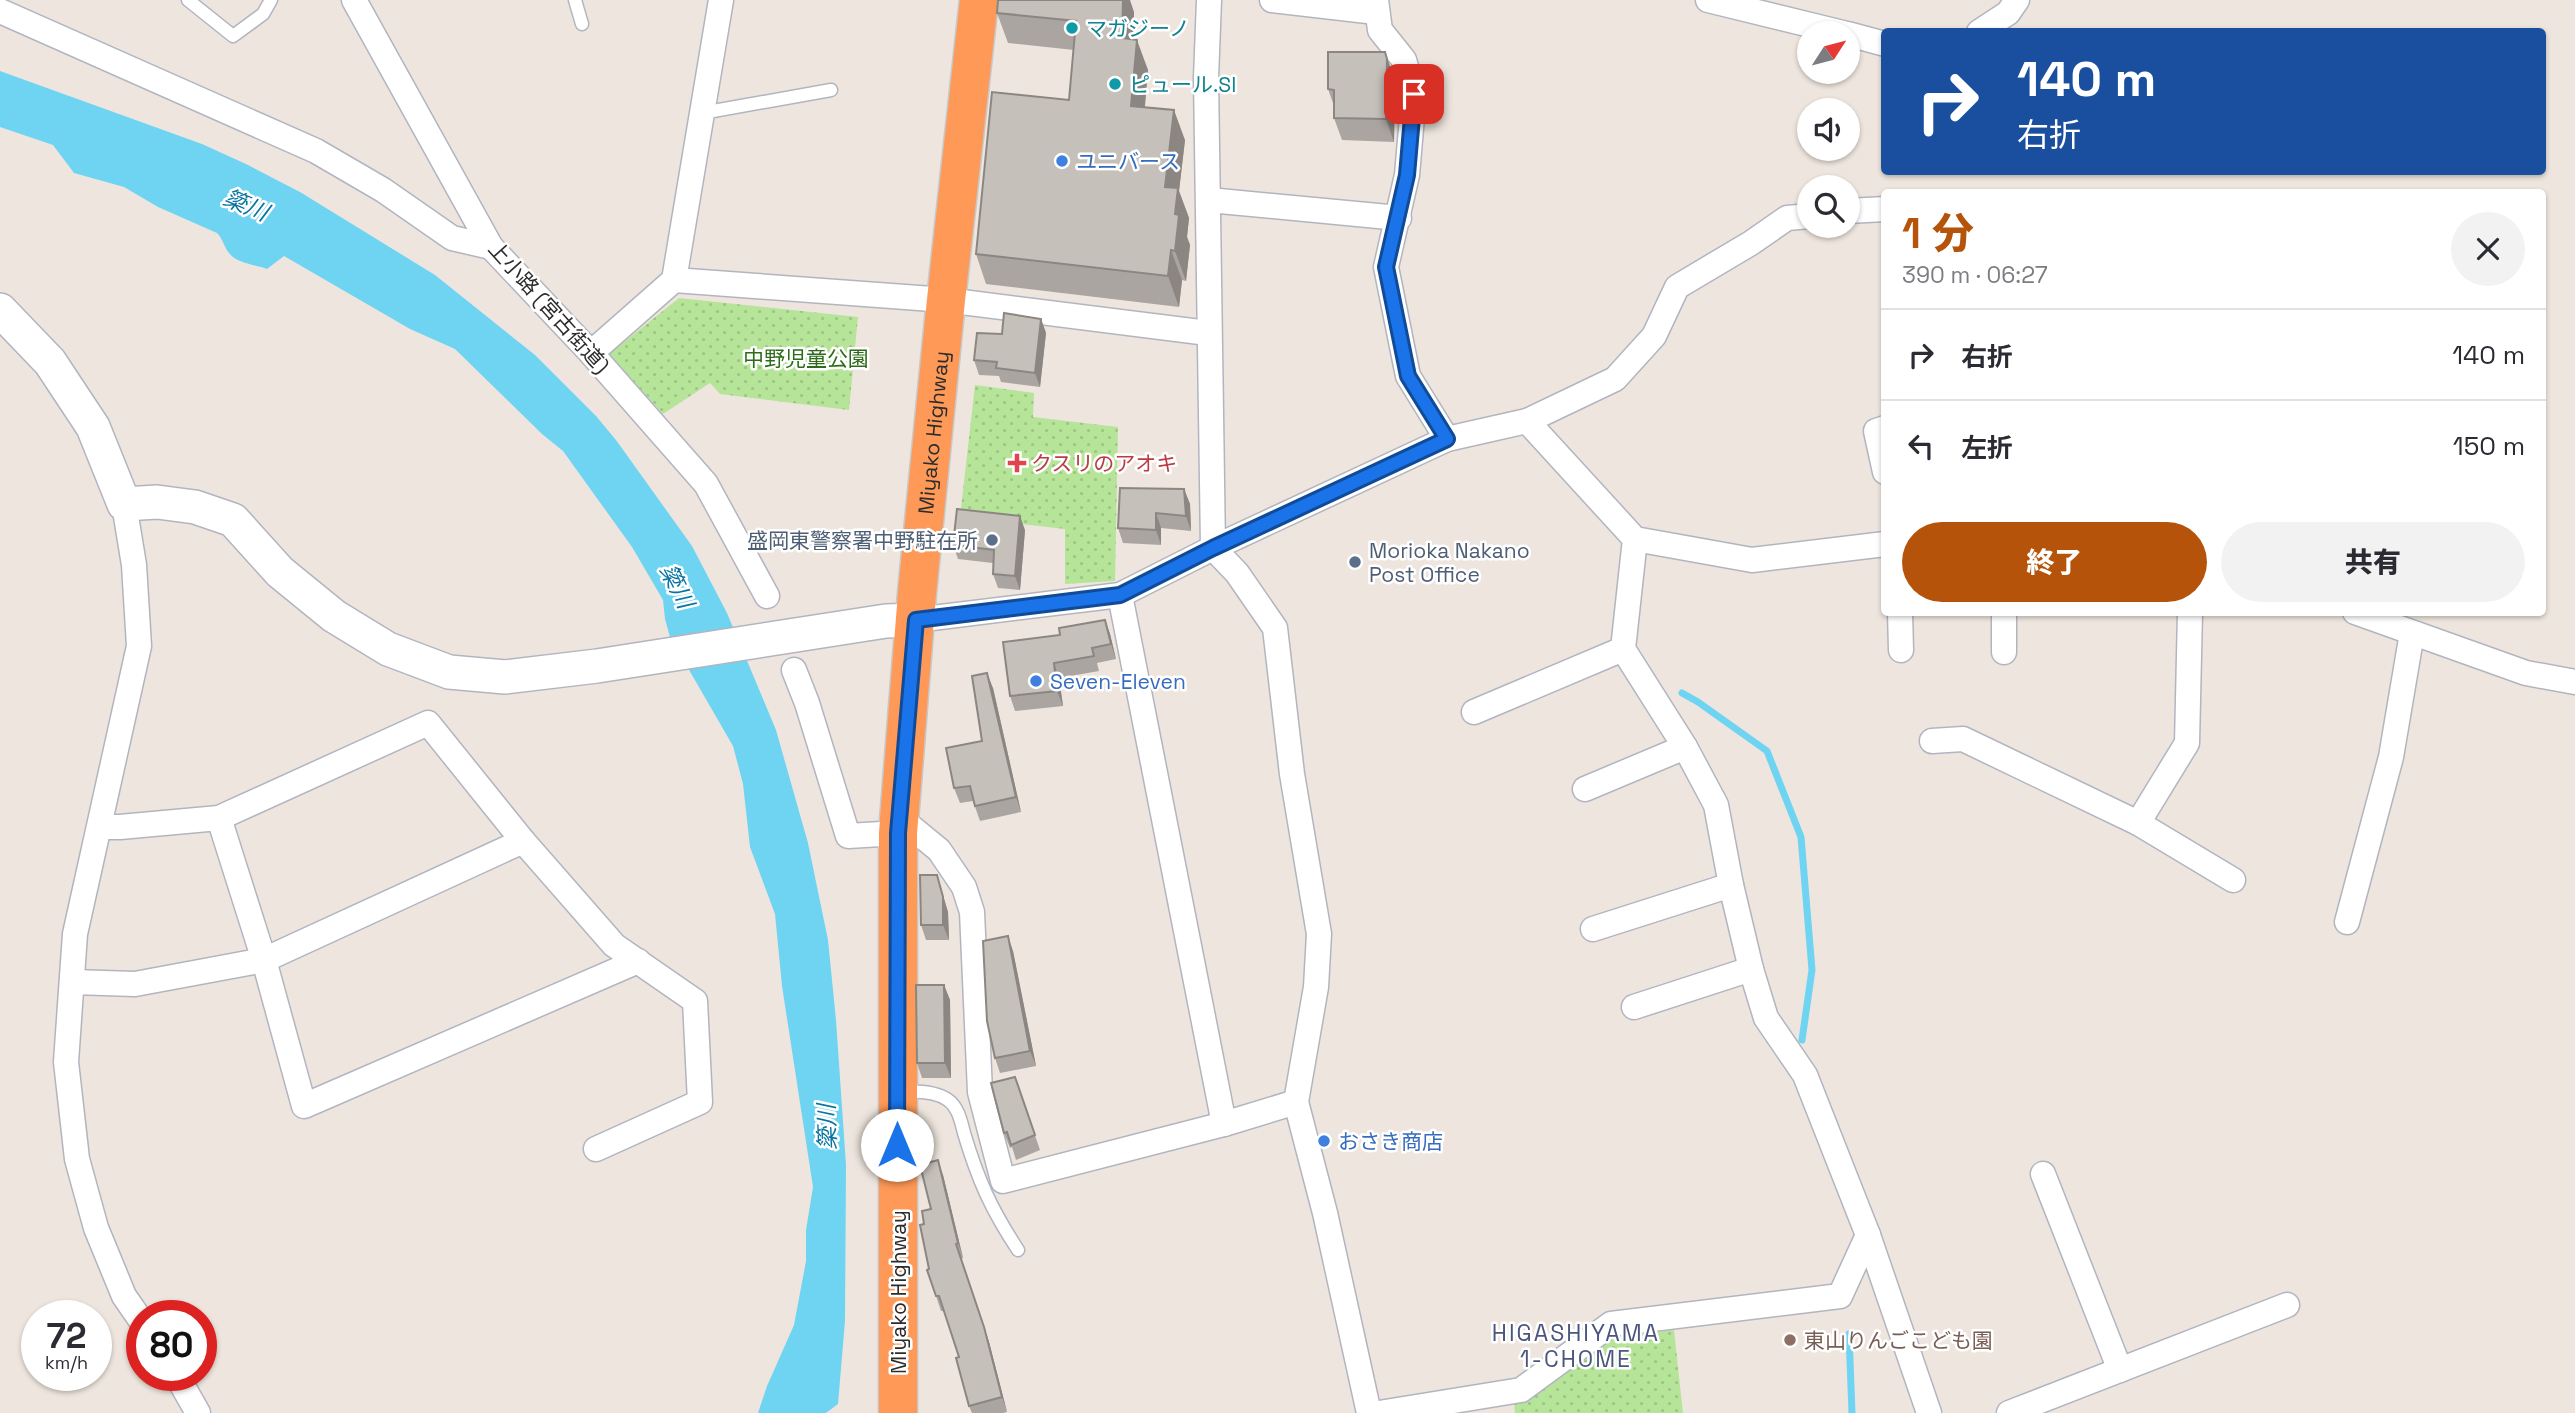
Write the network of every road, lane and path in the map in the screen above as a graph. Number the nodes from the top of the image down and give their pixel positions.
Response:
1 (188, 0) edge
2 (271, 0) edge
3 (354, 0) edge
4 (575, 0) edge
5 (721, 0) edge
6 (979, 0) edge
7 (1209, 0) edge
8 (1272, 0) edge
9 (1708, 0) edge
10 (2017, 0) edge
11 (1376, 6) edge
12 (0, 11) edge
13 (1797, 22) edge
14 (582, 24) dead end
15 (1985, 28) edge
16 (1860, 38) edge
17 (1881, 43) edge
18 (831, 90) dead end
19 (702, 113) junction
20 (1209, 200) junction
21 (1881, 209) edge
22 (1860, 210) edge
23 (1797, 217) edge
24 (1399, 218) junction
25 (491, 247) junction
26 (674, 280) junction
27 (946, 300) junction
28 (0, 310) edge
29 (1209, 333) junction
30 (591, 353) junction
31 (1527, 421) junction
32 (1881, 430) edge
33 (1447, 439) junction
34 (1881, 452) edge
35 (124, 504) junction
36 (1635, 539) junction
37 (1881, 544) edge
38 (1213, 548) junction
39 (1120, 595) junction
40 (767, 596) dead end
41 (1900, 616) edge
42 (2004, 616) edge
43 (2190, 616) edge
44 (2366, 616) edge
45 (916, 620) junction
46 (2412, 633) junction
47 (1623, 649) junction
48 (1901, 650) dead end
49 (2004, 652) dead end
50 (793, 670) dead end
51 (2575, 682) edge
52 (1474, 712) dead end
53 (1932, 741) dead end
54 (1685, 747) junction
55 (1585, 789) dead end
56 (219, 818) junction
57 (2138, 823) junction
58 (899, 825) junction
59 (100, 827) junction
60 (523, 841) junction
61 (2233, 880) dead end
62 (1731, 885) junction
63 (2347, 922) dead end
64 (1593, 929) dead end
65 (264, 960) junction
66 (638, 961) junction
67 (1751, 969) junction
68 (72, 982) junction
69 (1634, 1007) dead end
70 (897, 1092) junction
71 (1296, 1102) junction
72 (1224, 1124) junction
73 (596, 1149) dead end
74 (2043, 1174) dead end
75 (1868, 1235) junction
76 (1017, 1250) dead end
77 (127, 1300) edge
78 (2287, 1305) dead end
79 (2120, 1370) junction
80 (186, 1391) edge
81 (198, 1413) edge
82 (898, 1413) edge
83 (1369, 1413) edge
84 (1379, 1413) edge
85 (1929, 1413) edge
86 (2009, 1413) edge

1 - 2 lane
3 - 25 street, 上小路 (宮古街道)
4 - 14 lane
5 - 19 street
6 - 27 highway, Miyako Highway
7 - 20 street
8 - 11 street
9 - 13 street
10 - 15 street
11 - 24 street
12 - 25 street
16 - 17 street
18 - 19 lane
19 - 26 street
20 - 24 street
20 - 29 street
21 - 22 street
23 - 31 street
24 - 33 street
25 - 30 street, 上小路 (宮古街道)
26 - 27 street
26 - 30 street
27 - 29 street
27 - 45 highway, Miyako Highway
28 - 35 street
29 - 38 street
30 - 40 street, 上小路 (宮古街道)
31 - 33 street
31 - 36 street
32 - 34 street
33 - 38 street
35 - 45 street
35 - 59 street
36 - 37 street
36 - 47 street
38 - 39 street
38 - 71 street
39 - 45 street
39 - 72 street
41 - 48 street
42 - 49 street
43 - 57 street
44 - 46 street
45 - 58 highway, Miyako Highway
46 - 51 street
46 - 63 street
47 - 52 street
47 - 54 street
50 - 58 street
53 - 57 street
54 - 55 street
54 - 62 street
56 - 59 street
56 - 60 street
56 - 65 street
57 - 61 street
58 - 70 highway, Miyako Highway
58 - 72 street
59 - 68 street
60 - 65 street
60 - 66 street
62 - 64 street
62 - 67 street
65 - 66 street
65 - 68 street
66 - 73 street
67 - 69 street
67 - 75 street
68 - 77 street
70 - 76 lane
70 - 82 highway, Miyako Highway
71 - 72 street
71 - 83 street
74 - 79 street
75 - 84 street
75 - 85 street
78 - 79 street
79 - 86 street
80 - 81 street

